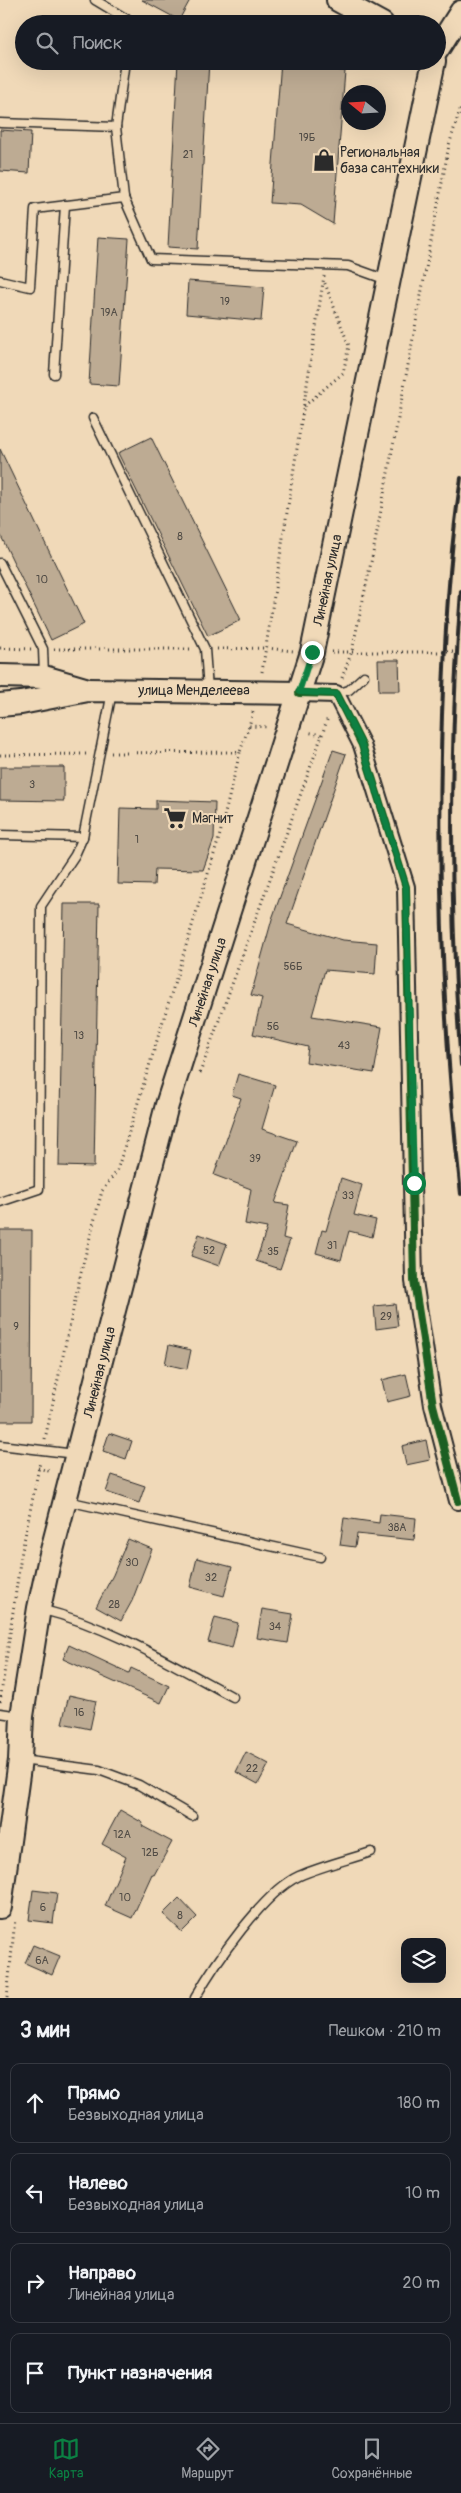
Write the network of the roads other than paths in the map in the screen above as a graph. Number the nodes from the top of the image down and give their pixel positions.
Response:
1 (95, 0) edge
2 (338, 0) edge
3 (461, 12) edge
4 (120, 15) edge
5 (366, 15) edge
6 (446, 36) edge
7 (124, 70) edge
8 (432, 70) edge
9 (0, 123) edge
10 (116, 127) junction
11 (124, 198) junction
12 (65, 205) junction
13 (0, 280) edge
14 (389, 280) junction
15 (54, 374) dead end
16 (93, 418) dead end
17 (0, 563) edge
18 (0, 676) edge
19 (364, 676) dead end
20 (44, 677) junction
21 (88, 690) junction
22 (112, 690) junction
23 (208, 690) junction
24 (299, 692) junction
25 (336, 694) junction
26 (0, 705) edge
27 (0, 834) edge
28 (83, 837) junction
29 (0, 1202) edge
30 (0, 1445) edge
31 (78, 1455) junction
32 (65, 1500) junction
33 (458, 1501) dead end
34 (320, 1557) dead end
35 (39, 1608) junction
36 (233, 1698) dead end
37 (0, 1713) edge
38 (22, 1716) junction
39 (20, 1760) junction
40 (192, 1816) dead end
41 (371, 1852) dead end
42 (8, 1912) edge
43 (195, 1998) edge

1 - 4 lane
2 - 5 main road
3 - 6 main road
7 - 10 lane
8 - 14 main road, Линейная улица
9 - 10 lane
10 - 11 lane
11 - 12 lane
11 - 14 lane
12 - 13 lane
12 - 15 lane
14 - 24 main road, Линейная улица
16 - 23 lane
17 - 20 lane
18 - 20 main road, улица Менделеева
19 - 25 lane
20 - 21 main road, улица Менделеева
21 - 22 main road, улица Менделеева
21 - 26 main road, улица Менделеева
22 - 23 main road, улица Менделеева
22 - 28 lane
23 - 24 main road, улица Менделеева
24 - 25 street
24 - 31 main road, Линейная улица
25 - 33 street
27 - 28 lane
28 - 29 lane
30 - 31 lane
31 - 32 main road, Линейная улица
32 - 34 lane
32 - 35 main road, Линейная улица
35 - 36 lane
35 - 38 main road, Линейная улица
37 - 38 lane
38 - 39 main road, Линейная улица
39 - 40 lane
39 - 42 main road, Линейная улица
41 - 43 lane

